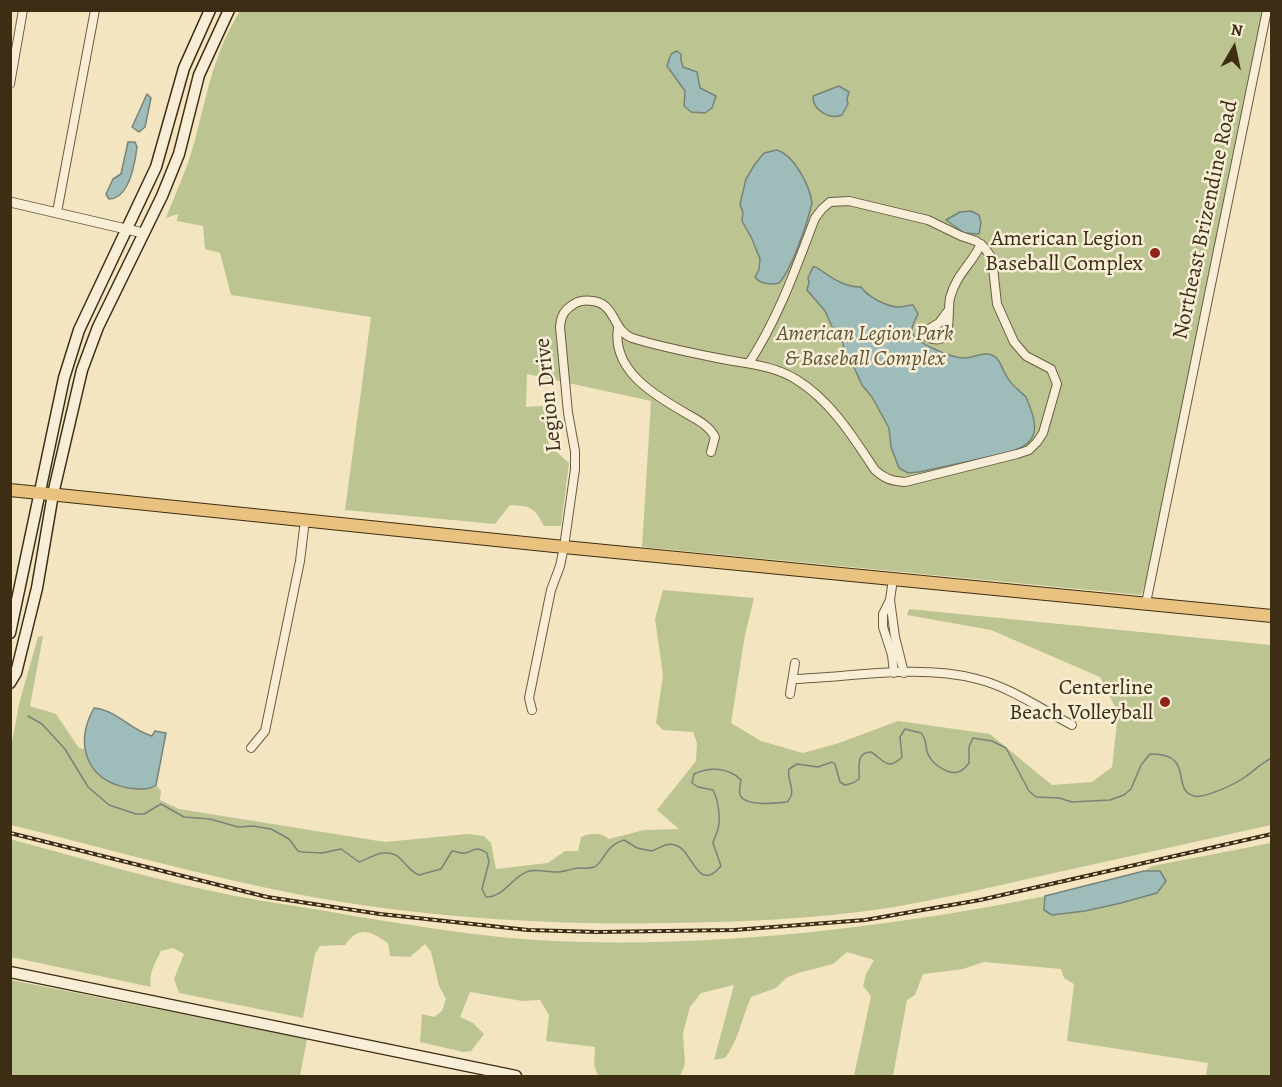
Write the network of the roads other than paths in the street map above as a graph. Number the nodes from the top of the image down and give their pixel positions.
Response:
1 (24, 10) edge
2 (95, 10) edge
3 (210, 10) edge
4 (229, 10) edge
5 (1268, 10) edge
6 (10, 84) edge
7 (10, 202) edge
8 (57, 212) junction
9 (127, 229) junction
10 (143, 233) junction
11 (981, 244) junction
12 (948, 311) dead end
13 (618, 328) junction
14 (748, 363) junction
15 (711, 452) dead end
16 (10, 490) edge
17 (39, 493) junction
18 (53, 494) junction
19 (304, 519) junction
20 (564, 547) junction
21 (893, 579) junction
22 (890, 600) junction
23 (1146, 603) junction
24 (1272, 616) edge
25 (10, 633) edge
26 (795, 663) dead end
27 (894, 673) junction
28 (904, 673) junction
29 (793, 679) junction
30 (10, 683) edge
31 (790, 694) dead end
32 (532, 710) dead end
33 (1072, 725) dead end
34 (251, 748) dead end
35 (10, 972) edge
36 (497, 1075) edge
37 (516, 1077) edge

1 - 6 street
2 - 8 street
3 - 9 main road
4 - 10 main road
5 - 23 street, Northeast Brizendine Road
7 - 8 street
8 - 9 street
9 - 10 street
9 - 17 main road
10 - 18 main road
11 - 12 street
11 - 14 street
11 - 14 street
13 - 14 street
13 - 15 street
13 - 20 street, Legion Drive
16 - 17 main road
17 - 18 main road
17 - 25 main road
18 - 19 main road
18 - 30 main road
19 - 20 main road
19 - 34 street
20 - 21 main road
20 - 32 street, Legion Drive
21 - 22 street
21 - 23 main road
22 - 27 street
22 - 28 street
23 - 24 main road
26 - 29 street
27 - 28 street
27 - 29 street
28 - 33 street
29 - 31 street
35 - 36 main road
36 - 37 main road

